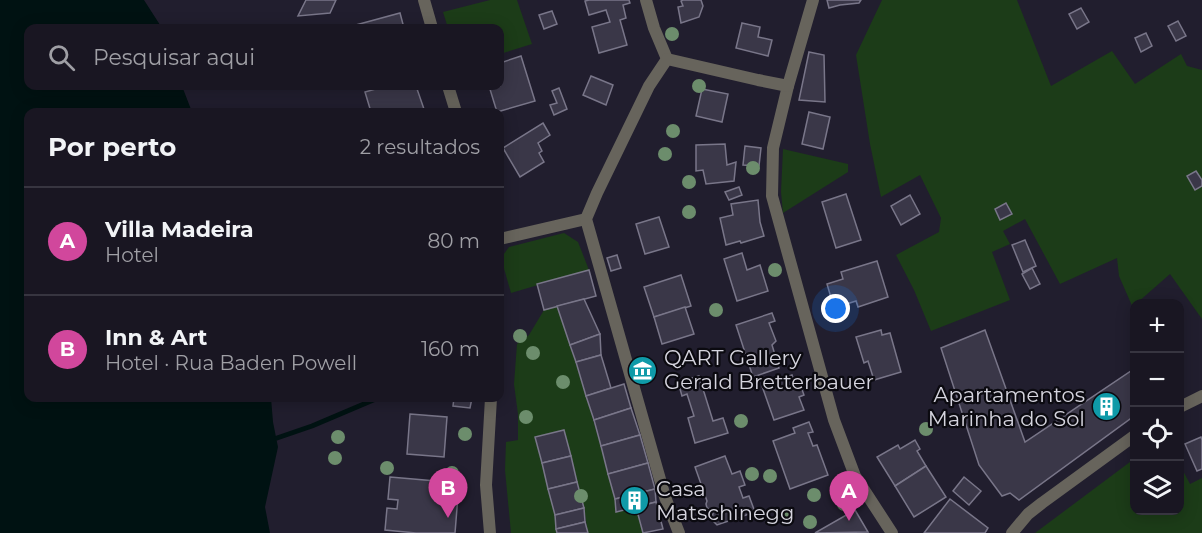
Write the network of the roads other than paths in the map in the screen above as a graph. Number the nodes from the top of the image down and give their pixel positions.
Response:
1 (424, 0) edge
2 (646, 0) edge
3 (813, 0) edge
4 (431, 24) edge
5 (668, 59) junction
6 (788, 86) junction
7 (449, 90) edge
8 (455, 108) edge
9 (586, 219) junction
10 (504, 238) edge
11 (1201, 396) edge
12 (491, 402) edge
13 (1184, 404) edge
14 (1130, 439) edge
15 (490, 533) edge
16 (679, 533) edge
17 (892, 533) edge
18 (1012, 533) edge

1 - 4 street
2 - 5 street
3 - 6 street
5 - 6 street
5 - 9 street
6 - 17 street
7 - 8 street
9 - 10 street
9 - 16 street
11 - 13 street
12 - 15 street
14 - 18 street

